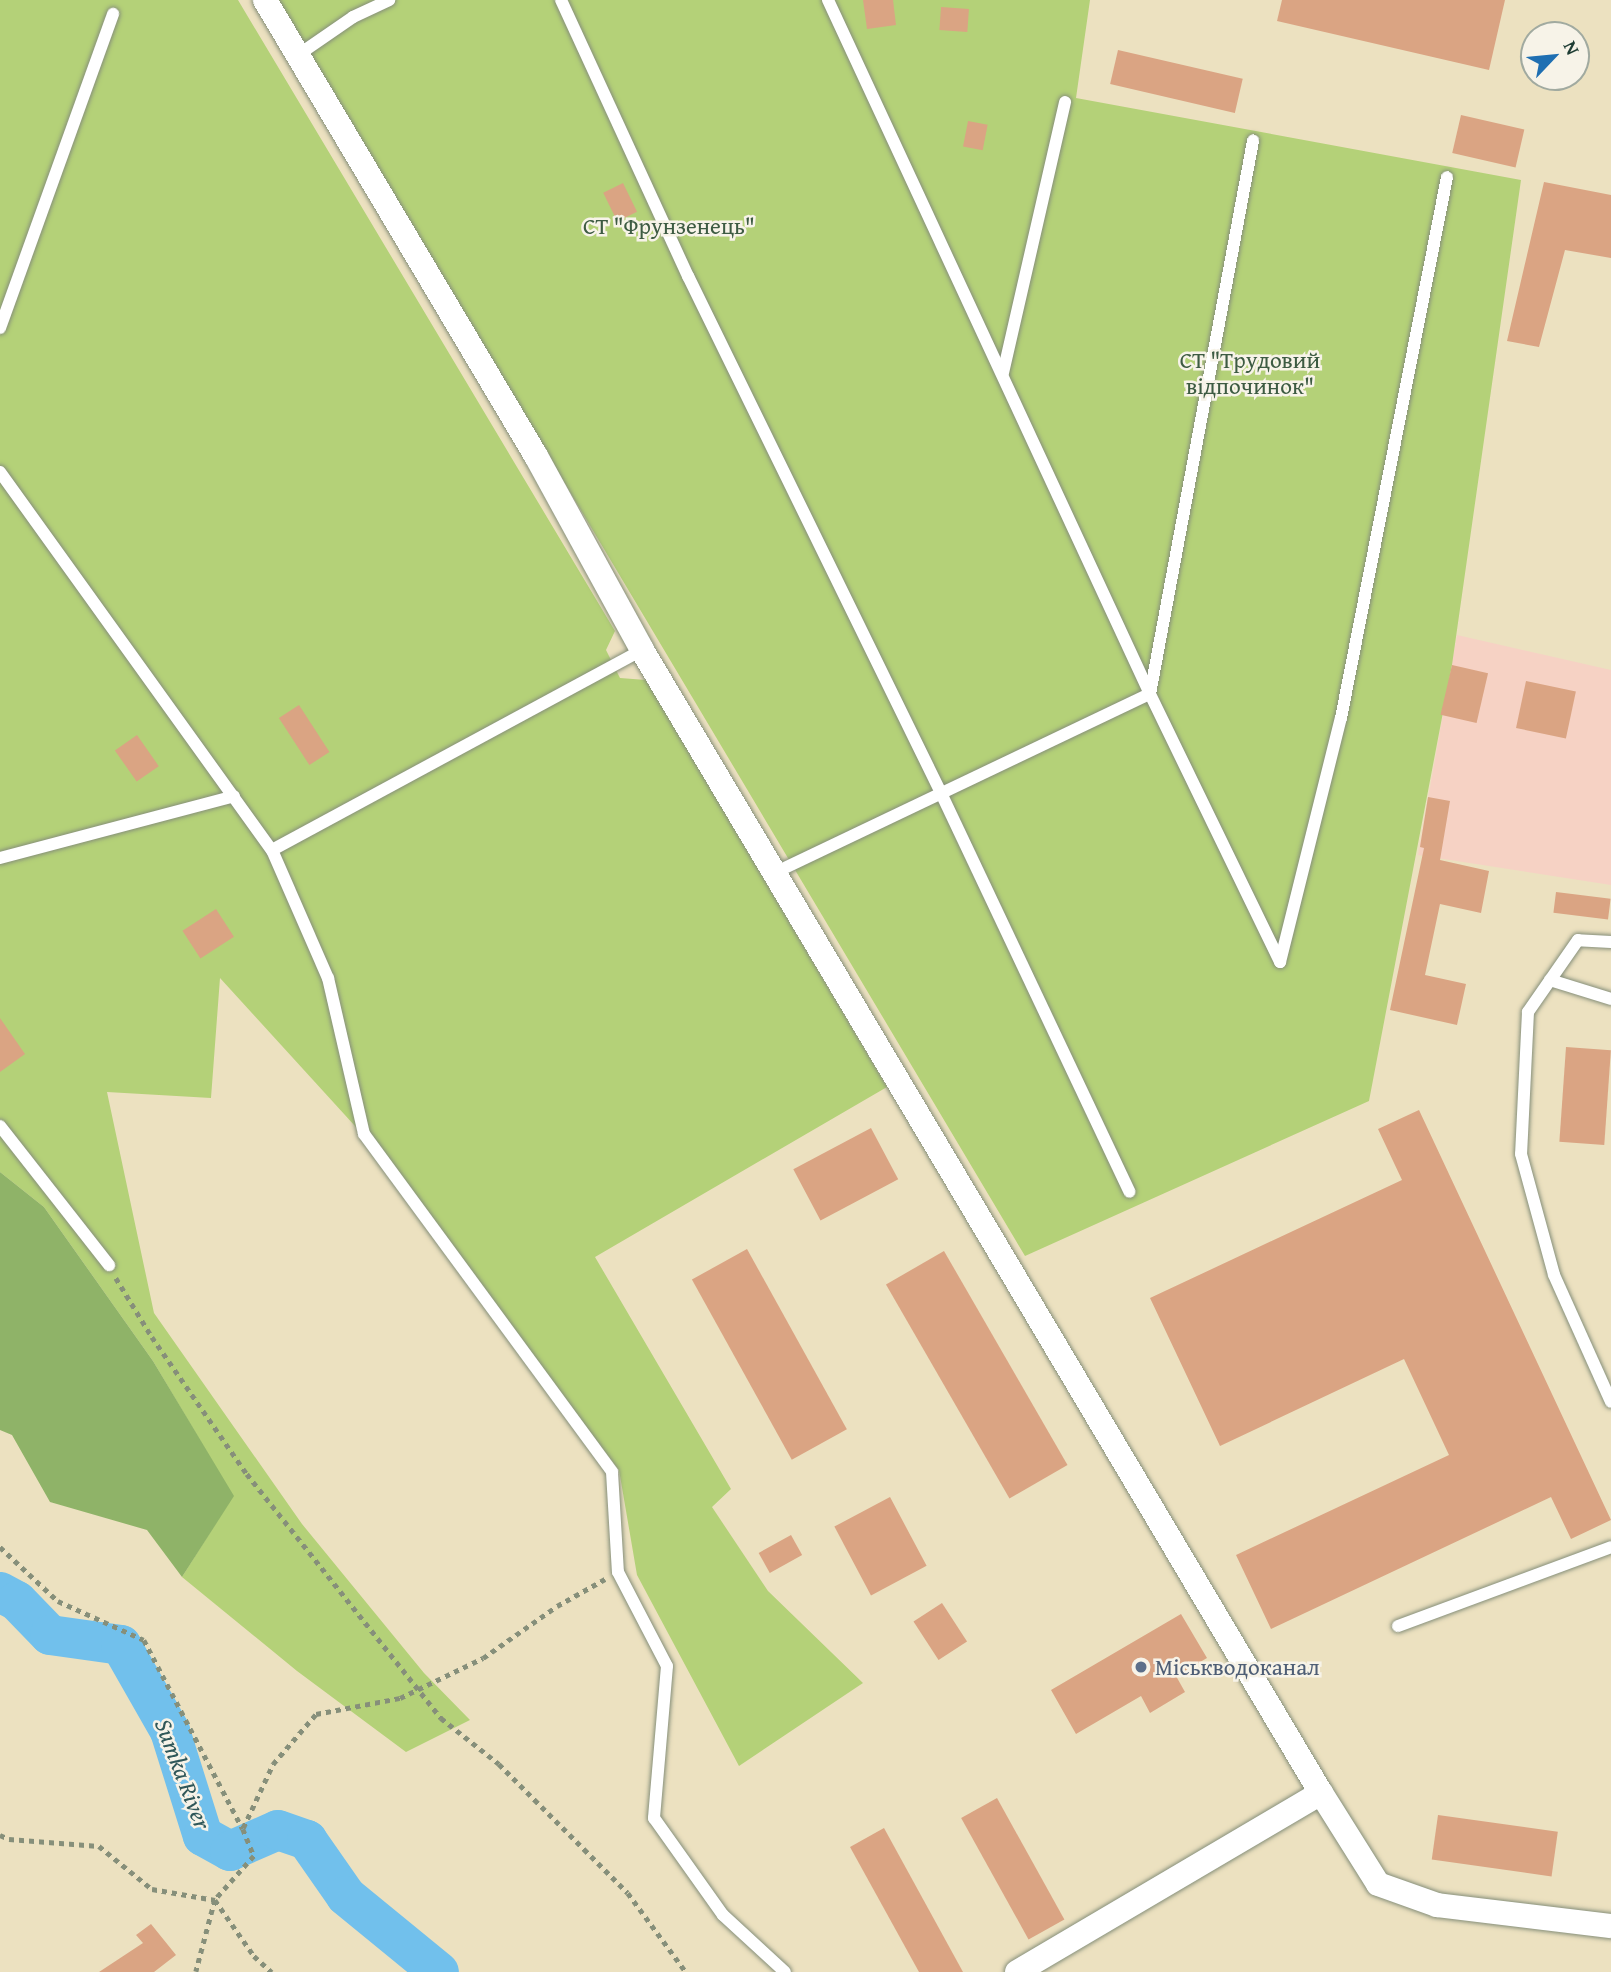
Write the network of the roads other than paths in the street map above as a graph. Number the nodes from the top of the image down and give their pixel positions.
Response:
1 (265, 0) edge
2 (389, 0) edge
3 (561, 0) edge
4 (828, 0) edge
5 (113, 14) dead end
6 (298, 55) junction
7 (1065, 102) dead end
8 (1253, 141) dead end
9 (1447, 177) dead end
10 (0, 328) edge
11 (1003, 373) junction
12 (0, 472) edge
13 (642, 650) junction
14 (1150, 694) junction
15 (941, 793) junction
16 (234, 796) junction
17 (272, 850) junction
18 (0, 858) edge
19 (774, 873) junction
20 (1611, 942) edge
21 (1550, 980) junction
22 (1611, 999) edge
23 (0, 1126) edge
24 (1130, 1192) dead end
25 (109, 1265) road end
26 (1611, 1402) edge
27 (1611, 1548) edge
28 (1398, 1626) dead end
29 (1321, 1793) junction
30 (1611, 1926) edge
31 (785, 1972) edge
32 (1017, 1972) edge

1 - 6 street
2 - 6 lane
3 - 15 lane
4 - 11 lane
5 - 10 lane
6 - 13 street
7 - 11 lane
8 - 14 lane
9 - 14 lane
11 - 14 lane
12 - 16 lane
13 - 17 lane
13 - 19 street
14 - 15 lane
15 - 19 lane
15 - 24 lane
16 - 17 lane
16 - 18 lane
17 - 31 lane
19 - 29 street
20 - 21 lane
21 - 22 lane
21 - 26 lane
23 - 25 lane
27 - 28 lane
29 - 30 street
29 - 32 street

